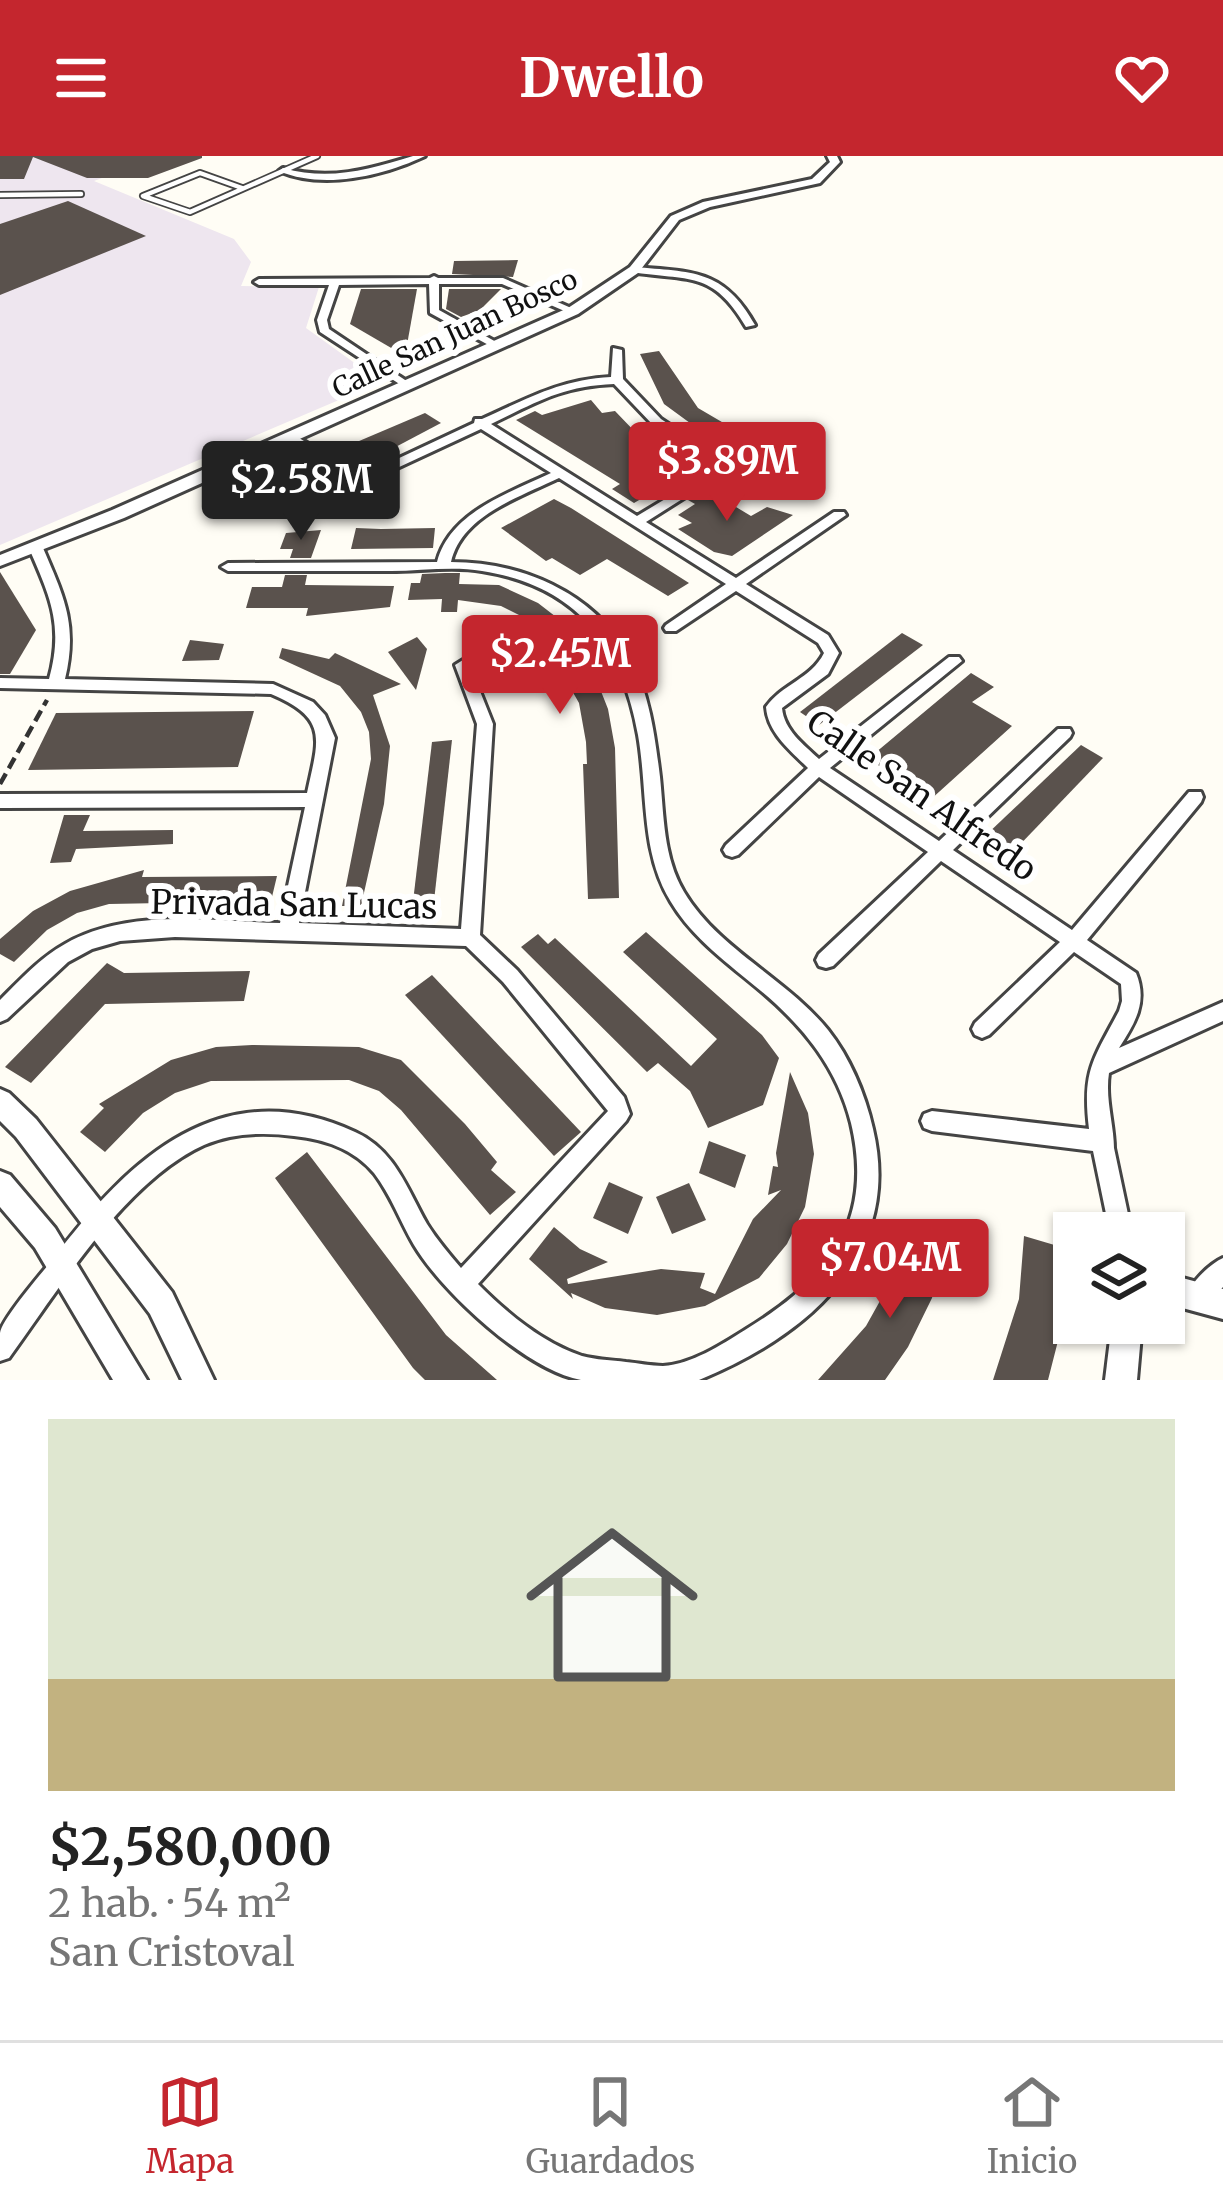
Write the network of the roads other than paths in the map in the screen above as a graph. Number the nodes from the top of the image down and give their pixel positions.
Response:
1 (317, 156) edge
2 (421, 156) edge
3 (832, 156) edge
4 (283, 171) junction
5 (242, 188) junction
6 (0, 194) edge
7 (81, 194) dead end
8 (634, 270) junction
9 (434, 279) junction
10 (336, 280) junction
11 (260, 282) dead end
12 (572, 311) junction
13 (750, 325) dead end
14 (494, 345) junction
15 (616, 350) dead end
16 (617, 380) junction
17 (404, 384) junction
18 (479, 422) junction
19 (289, 437) junction
20 (562, 472) junction
21 (839, 515) dead end
22 (640, 520) junction
23 (36, 548) junction
24 (0, 561) edge
25 (445, 563) junction
26 (228, 567) dead end
27 (736, 581) junction
28 (671, 628) dead end
29 (955, 661) dead end
30 (463, 665) dead end
31 (0, 683) edge
32 (56, 683) junction
33 (1064, 734) dead end
34 (818, 768) junction
35 (1195, 797) dead end
36 (315, 800) junction
37 (0, 801) edge
38 (942, 848) junction
39 (732, 850) dead end
40 (288, 930) junction
41 (470, 938) junction
42 (1074, 942) junction
43 (826, 960) dead end
44 (1223, 1011) edge
45 (0, 1013) edge
46 (982, 1029) dead end
47 (1099, 1068) junction
48 (0, 1102) edge
49 (932, 1121) dead end
50 (1105, 1142) junction
51 (0, 1185) edge
52 (1117, 1212) edge
53 (98, 1225) junction
54 (64, 1268) junction
55 (1223, 1270) edge
56 (463, 1283) junction
57 (1210, 1301) edge
58 (1125, 1344) edge
59 (0, 1349) edge
60 (131, 1380) edge
61 (198, 1380) edge
62 (1121, 1380) edge

1 - 4 lane
2 - 4 street
3 - 8 street, Calle San Juan Bosco
4 - 5 lane
5 - 5 lane
6 - 7 lane
8 - 12 street, Calle San Juan Bosco
8 - 13 street
9 - 10 street
9 - 12 street
9 - 14 street
10 - 11 street
10 - 17 street
12 - 14 street, Calle San Juan Bosco
14 - 17 street, Calle San Juan Bosco
15 - 16 street
16 - 18 street
16 - 22 street
17 - 19 street, Calle San Juan Bosco
18 - 19 street
18 - 20 street, Calle San Alfredo
19 - 23 street, Calle San Juan Bosco
20 - 22 street, Calle San Alfredo
20 - 25 street
21 - 27 street
22 - 27 street, Calle San Alfredo
23 - 24 street, Calle San Juan Bosco
23 - 32 street
25 - 26 street
25 - 56 street
27 - 28 street
27 - 34 street, Calle San Alfredo
29 - 34 street
30 - 41 street
31 - 32 street
32 - 36 street
33 - 38 street
34 - 38 street, Calle San Alfredo
34 - 39 street
35 - 42 street
36 - 37 street
36 - 40 street
38 - 42 street, Calle San Alfredo
38 - 43 street
40 - 41 street, Privada San Lucas
40 - 45 street, Privada San Lucas
41 - 56 street
42 - 46 street
42 - 47 street, Calle San Alfredo
44 - 47 street
47 - 50 street
48 - 53 street
49 - 50 street
50 - 52 street
51 - 54 street
53 - 54 street
53 - 56 street
53 - 61 street
54 - 59 street
54 - 60 street
55 - 57 street
58 - 62 street

